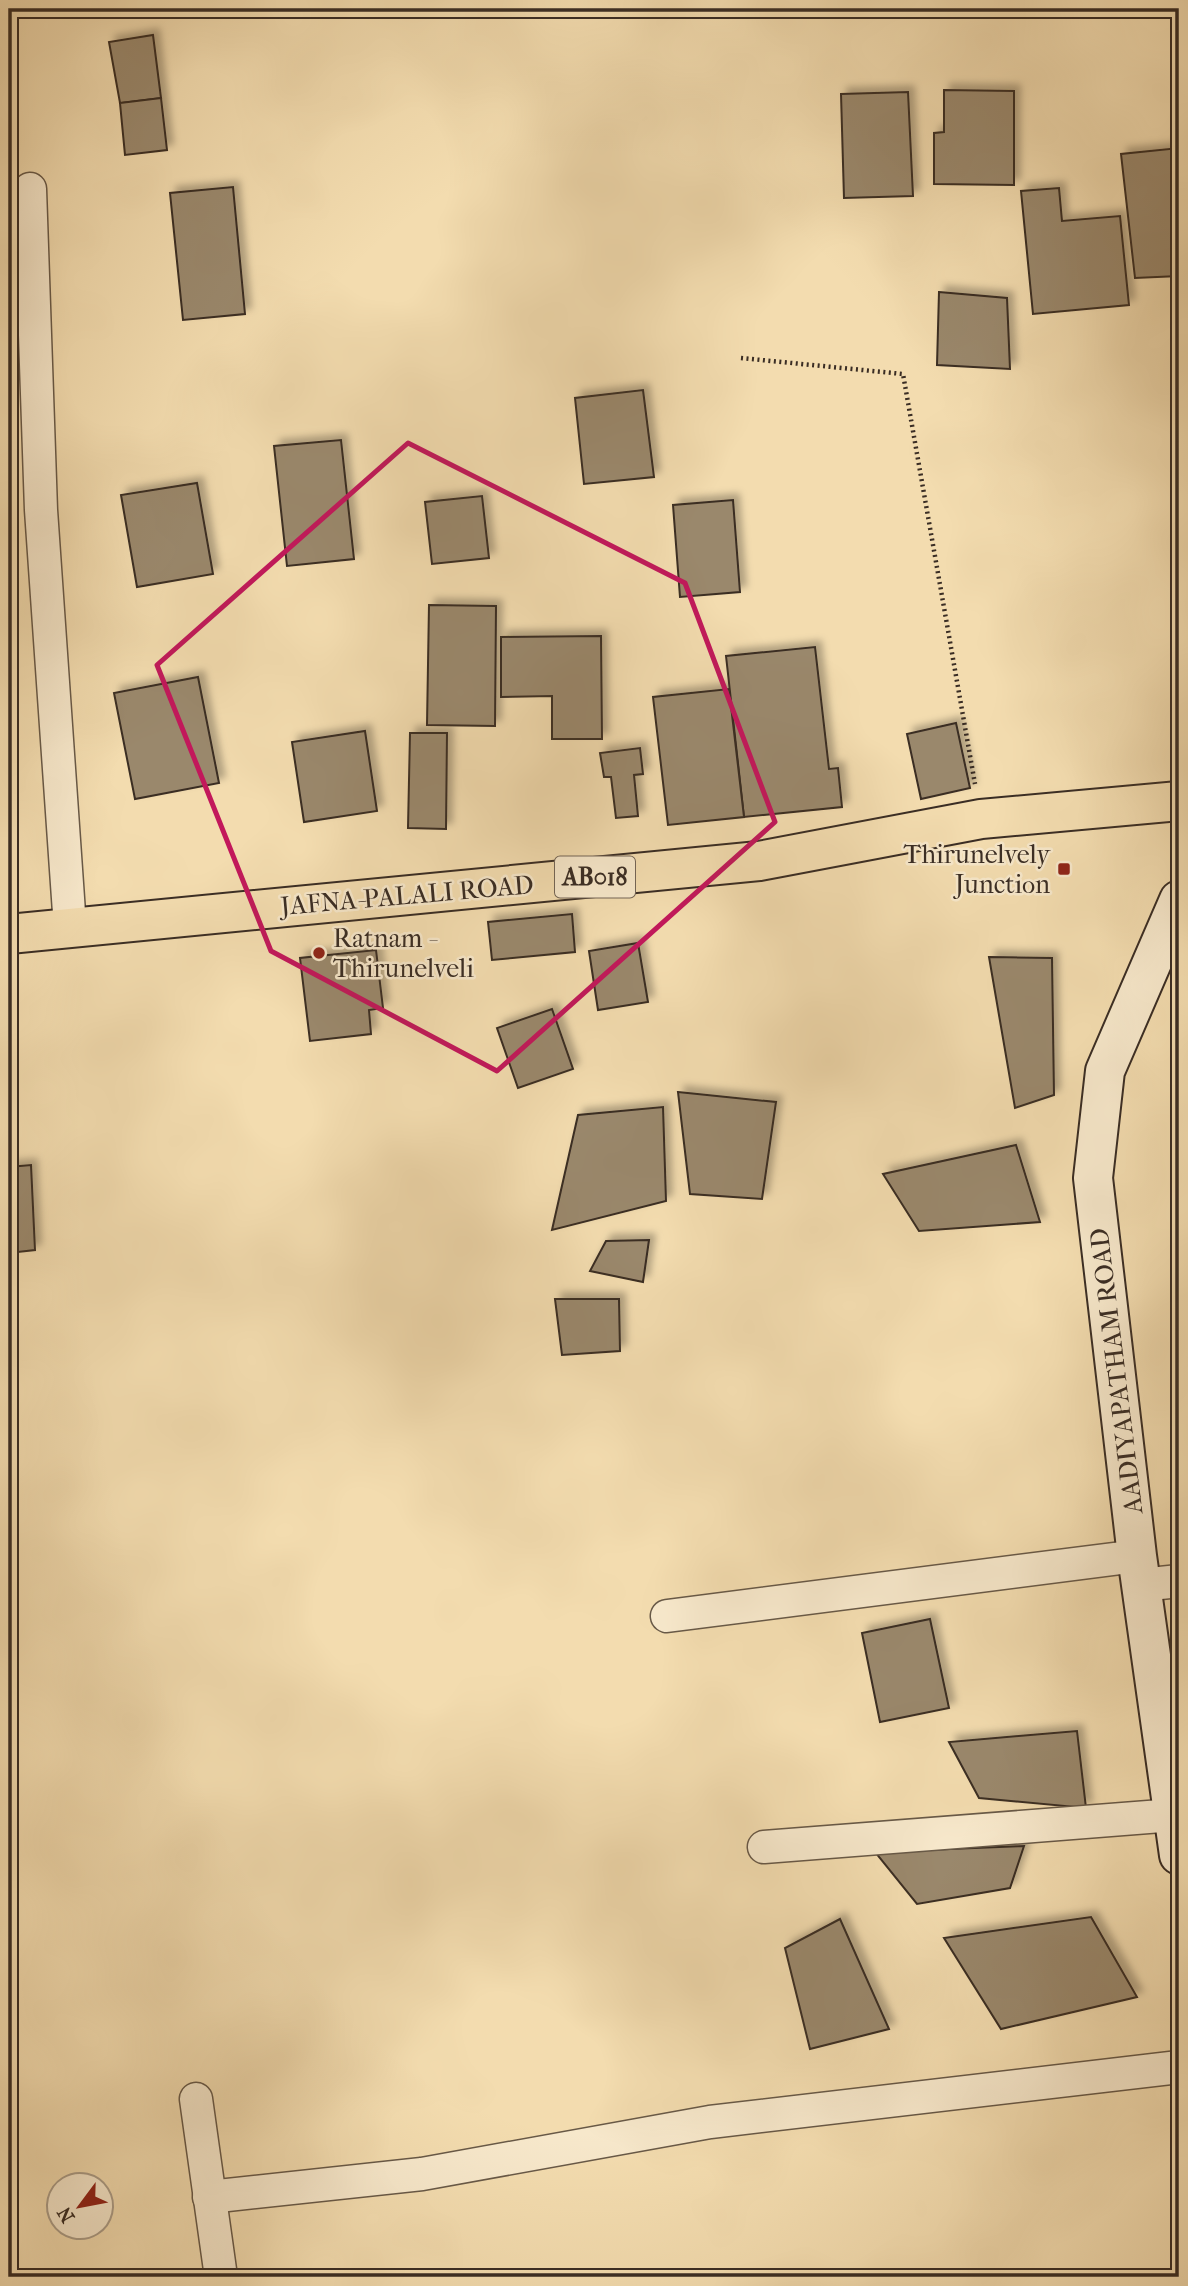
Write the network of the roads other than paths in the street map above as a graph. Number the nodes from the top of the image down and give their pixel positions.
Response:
1 (30, 189) dead end
2 (1179, 801) edge
3 (1179, 900) edge
4 (70, 927) junction
5 (9, 934) edge
6 (1139, 1571) junction
7 (1179, 1581) edge
8 (667, 1616) dead end
9 (1174, 1815) junction
10 (764, 1847) dead end
11 (1179, 1855) edge
12 (1179, 2067) edge
13 (196, 2099) dead end
14 (209, 2197) junction
15 (221, 2277) edge

1 - 4 street
2 - 4 main road, JAFNA-PALALI ROAD / AB018
3 - 6 street, AADIYAPATHAM ROAD
4 - 5 main road, JAFNA-PALALI ROAD / AB018
6 - 7 street
6 - 8 street
6 - 9 street, AADIYAPATHAM ROAD
9 - 10 street
9 - 11 street, AADIYAPATHAM ROAD
12 - 14 street
13 - 14 street
14 - 15 street

